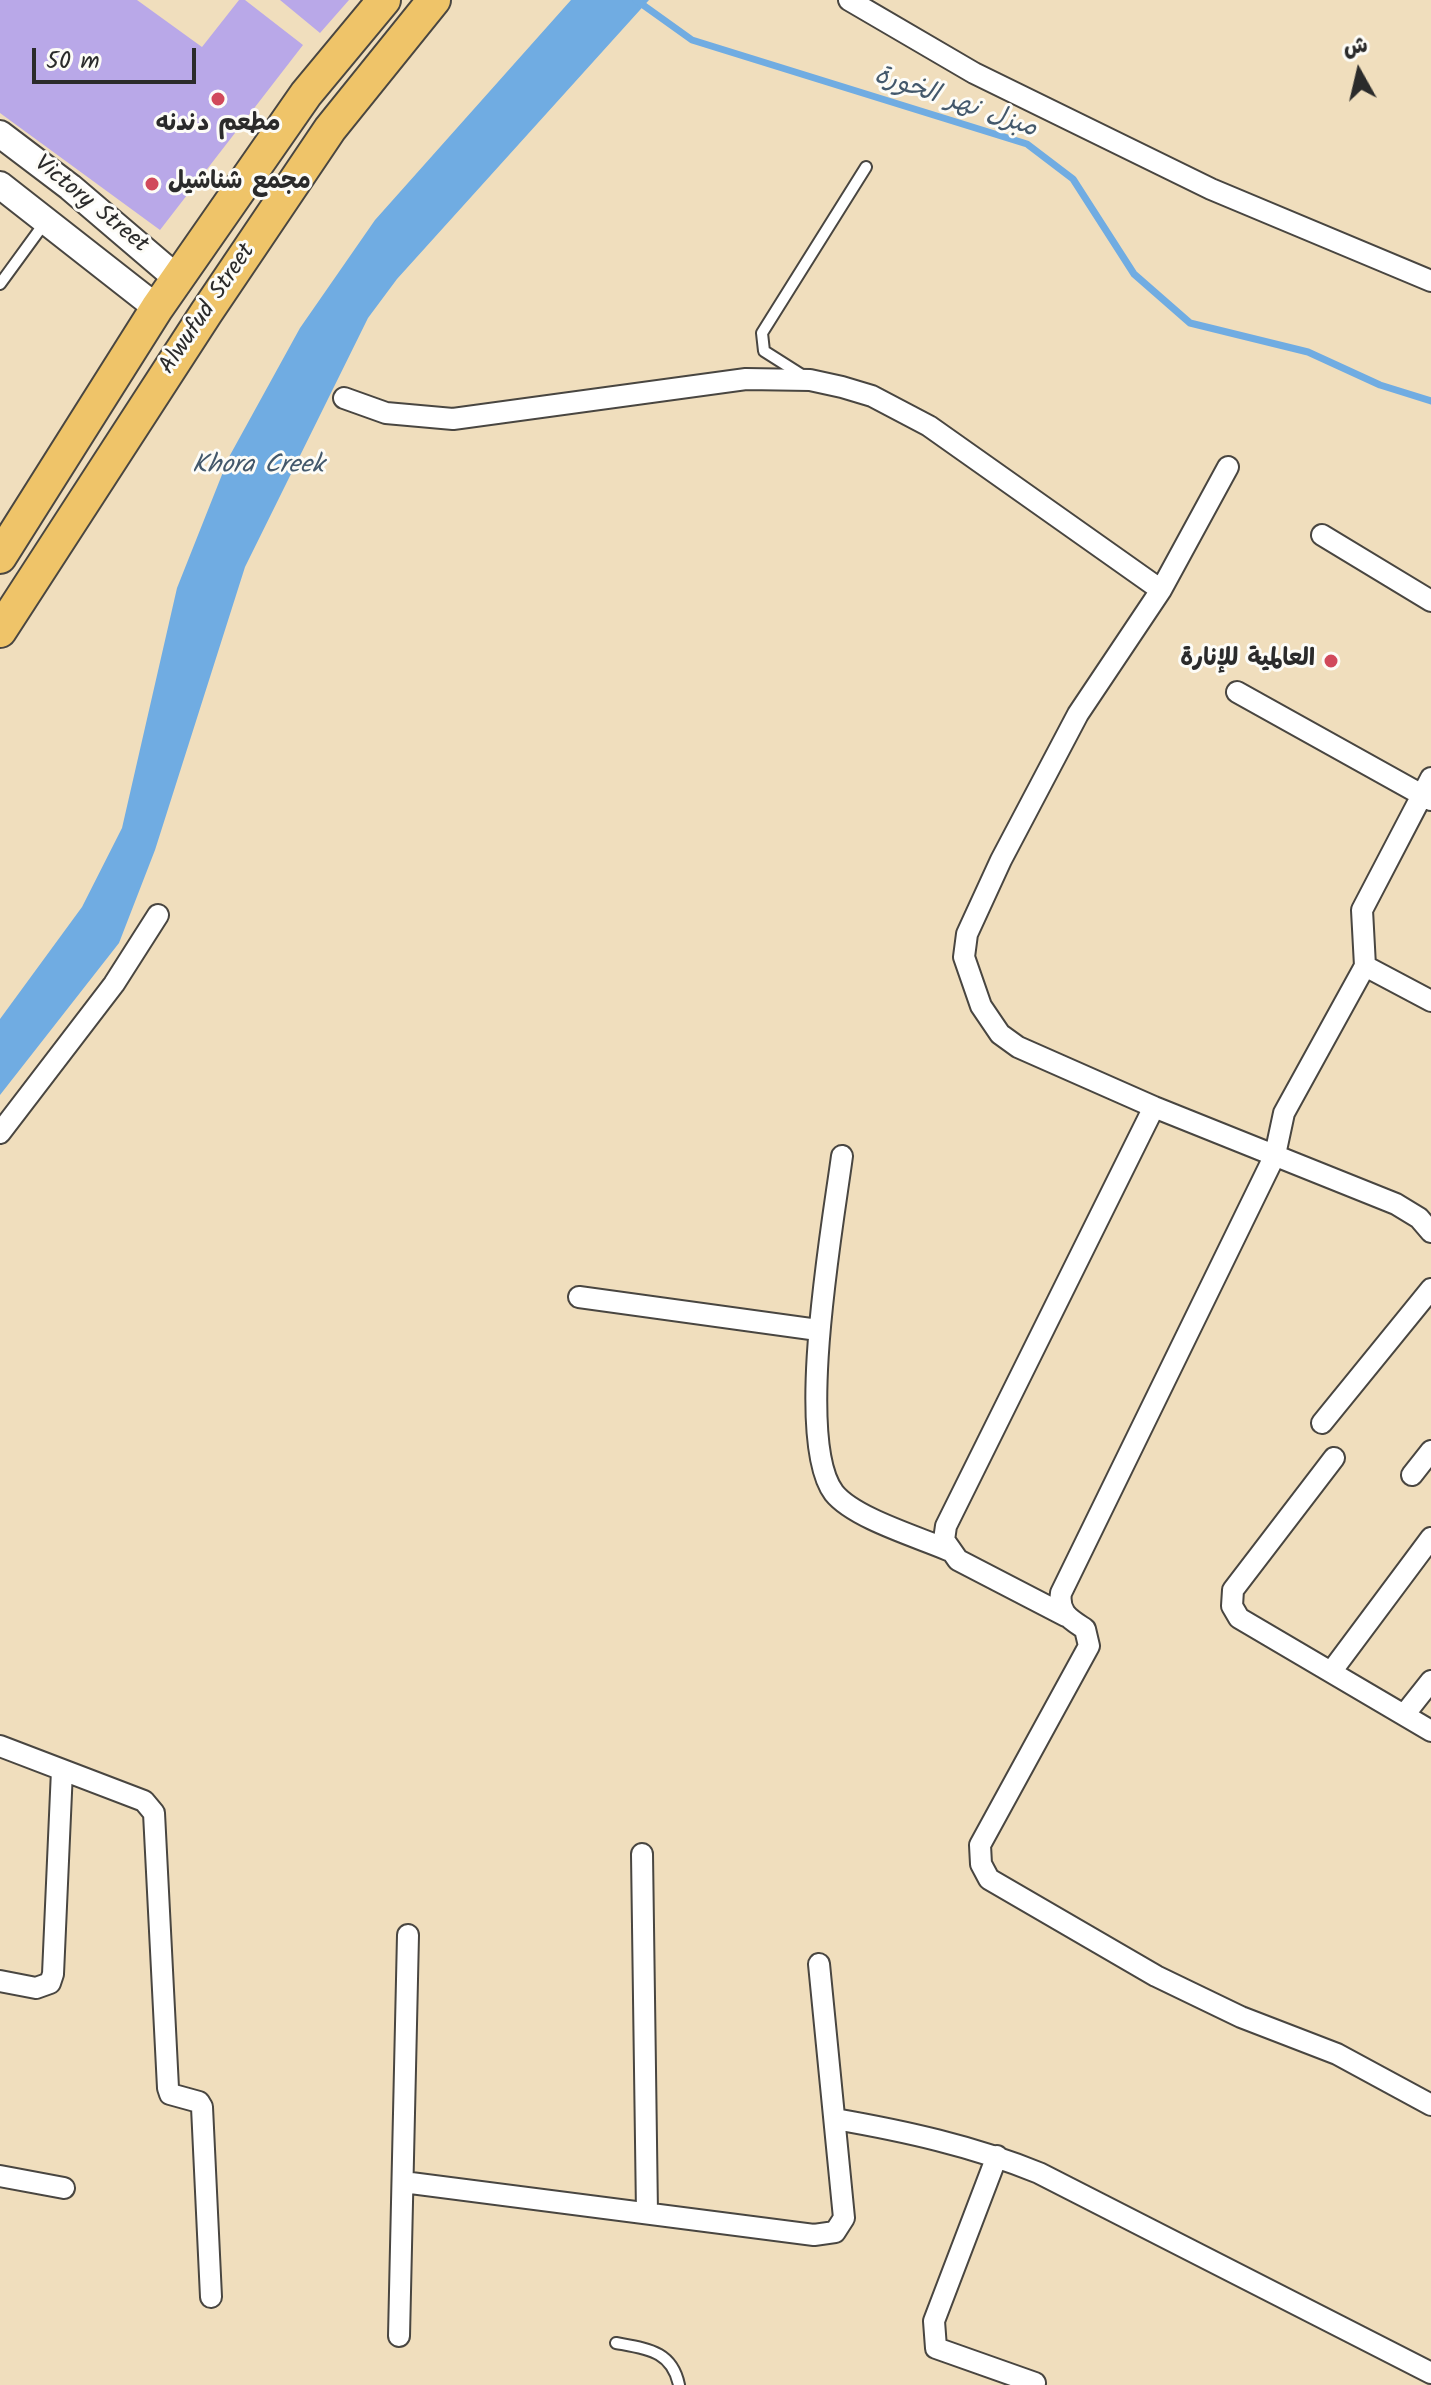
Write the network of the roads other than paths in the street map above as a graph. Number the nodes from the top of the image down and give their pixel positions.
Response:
1 (384, 0) edge
2 (434, 0) edge
3 (849, 0) edge
4 (0, 134) edge
5 (866, 167) dead end
6 (0, 185) edge
7 (70, 187) junction
8 (48, 219) junction
9 (179, 280) junction
10 (1431, 281) edge
11 (0, 284) edge
12 (157, 308) junction
13 (810, 380) junction
14 (344, 398) dead end
15 (1228, 467) dead end
16 (1322, 535) dead end
17 (0, 557) edge
18 (1161, 590) junction
19 (1431, 601) edge
20 (0, 631) edge
21 (1237, 692) dead end
22 (1428, 791) edge
23 (158, 915) dead end
24 (1365, 966) junction
25 (1431, 1001) edge
26 (1154, 1107) junction
27 (0, 1133) edge
28 (1275, 1155) junction
29 (842, 1156) dead end
30 (1431, 1232) edge
31 (1431, 1289) edge
32 (579, 1297) dead end
33 (818, 1330) junction
34 (1322, 1423) dead end
35 (1431, 1451) edge
36 (1334, 1458) dead end
37 (1412, 1475) dead end
38 (1431, 1538) edge
39 (948, 1550) junction
40 (1066, 1616) junction
41 (1331, 1672) junction
42 (1431, 1681) edge
43 (1404, 1715) junction
44 (1431, 1731) edge
45 (0, 1746) edge
46 (62, 1770) junction
47 (642, 1854) dead end
48 (408, 1935) dead end
49 (819, 1964) dead end
50 (0, 1981) edge
51 (1431, 2105) edge
52 (835, 2119) junction
53 (997, 2156) junction
54 (0, 2176) edge
55 (403, 2182) junction
56 (64, 2188) dead end
57 (647, 2213) junction
58 (211, 2297) dead end
59 (399, 2336) dead end
60 (616, 2343) dead end
61 (1431, 2373) edge
62 (1035, 2383) edge
63 (679, 2385) edge

1 - 9 main road, Alwufud Street
2 - 20 main road, Alwufud Street
3 - 10 street
4 - 7 street, Victory Street
5 - 13 lane
6 - 8 street, Victory Street
7 - 8 street
7 - 9 street, Victory Street
8 - 11 lane
8 - 12 street, Victory Street
9 - 12 main road, Alwufud Street
12 - 17 main road, Alwufud Street
13 - 14 street
13 - 18 street
15 - 18 street
16 - 19 street
18 - 26 street
21 - 22 street
22 - 24 street
23 - 27 street
24 - 25 street
24 - 28 street
26 - 28 street
26 - 39 street
28 - 30 street
28 - 40 street
29 - 33 street
31 - 34 street
32 - 33 street
33 - 39 street
35 - 37 street
36 - 41 street
38 - 41 street
39 - 40 street
40 - 51 street
41 - 43 street
42 - 43 street
43 - 44 street
45 - 46 street
46 - 50 street
46 - 58 street
47 - 57 street
48 - 55 street
49 - 52 street
52 - 53 street
52 - 57 street
53 - 61 street
53 - 62 street
54 - 56 street
55 - 57 street
55 - 59 street
60 - 63 lane

